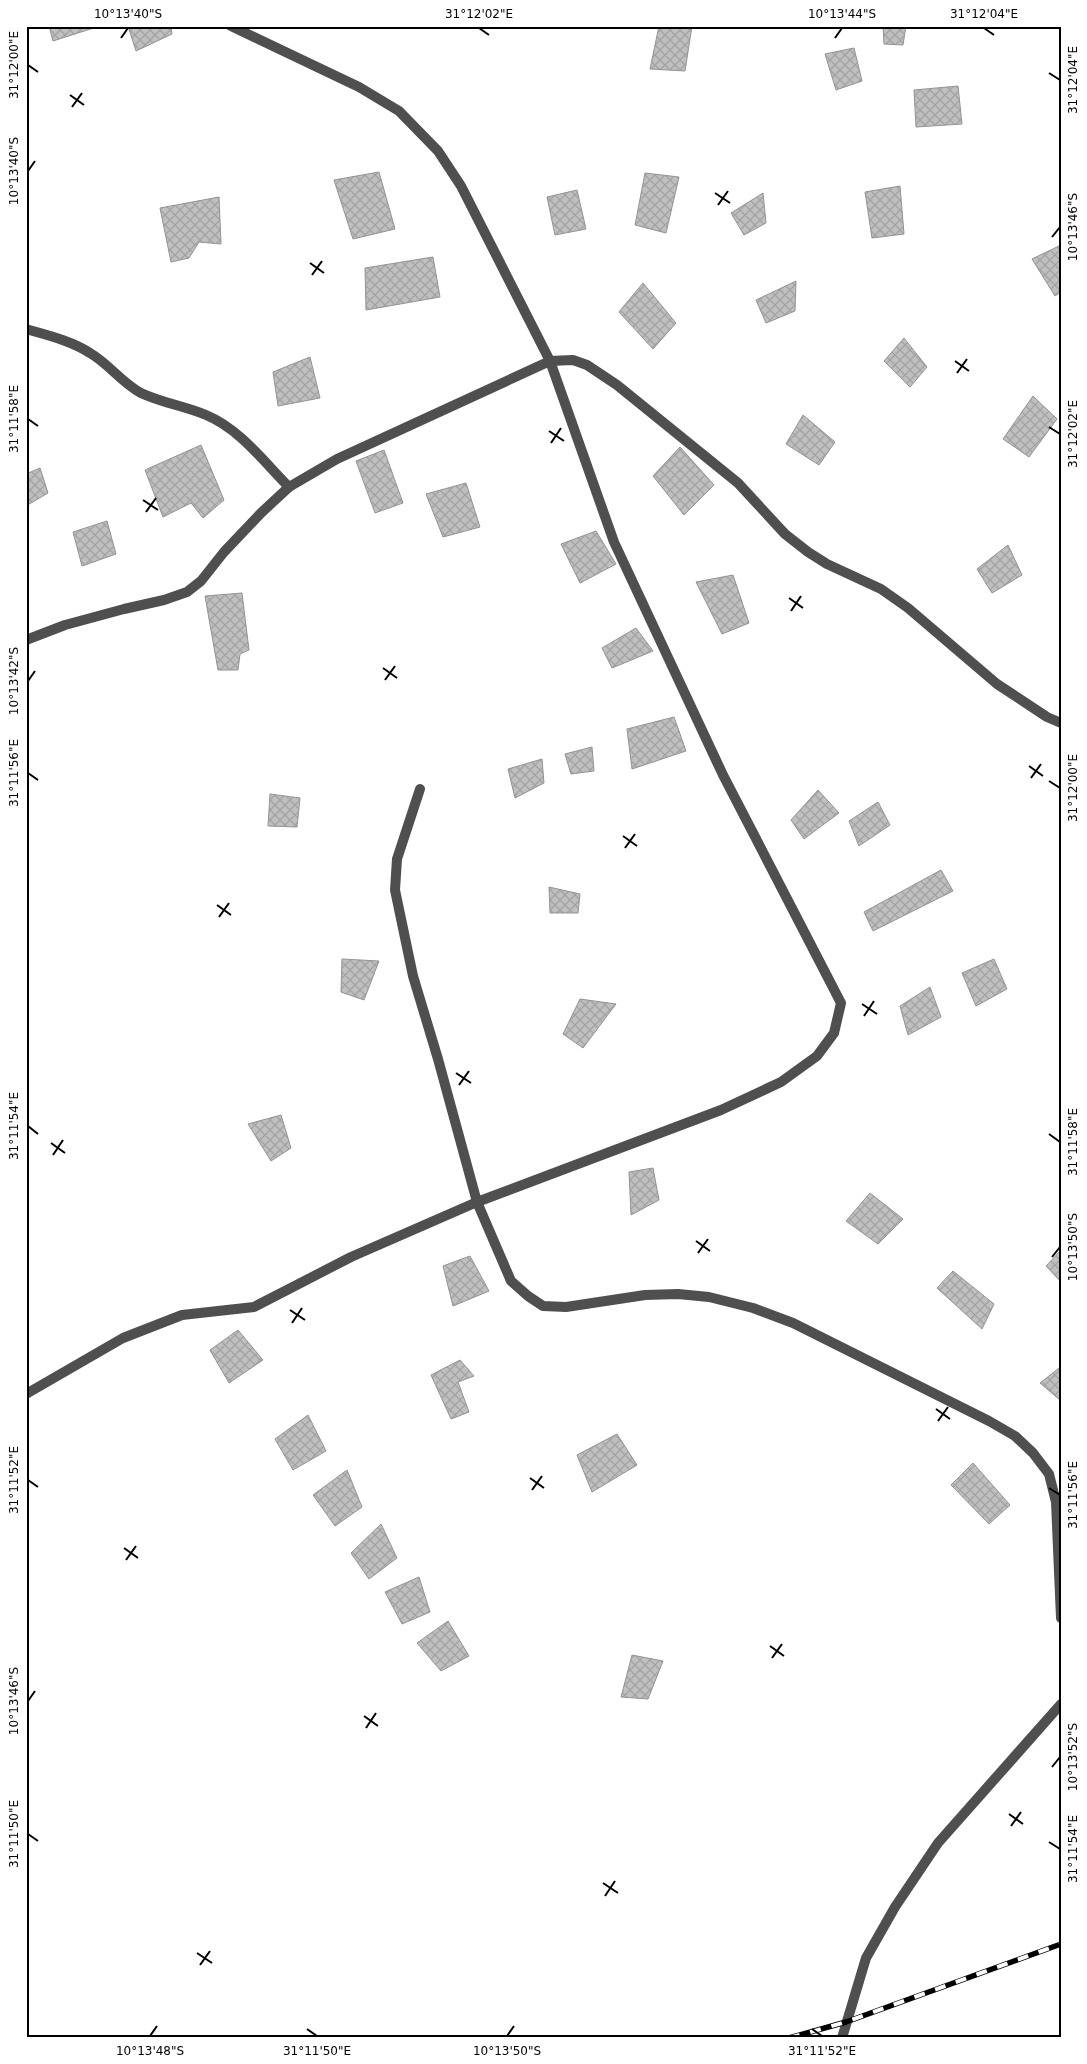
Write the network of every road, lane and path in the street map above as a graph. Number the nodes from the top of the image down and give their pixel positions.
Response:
1 (231, 26) edge
2 (26, 328) edge
3 (550, 361) junction
4 (289, 487) junction
5 (26, 640) edge
6 (1061, 722) edge
7 (420, 789) dead end
8 (477, 1202) junction
9 (26, 1394) edge
10 (1061, 1618) edge
11 (1061, 1704) edge
12 (842, 2038) edge

1 - 3 street
2 - 4 street
3 - 4 street
3 - 6 street
3 - 8 street
4 - 5 street
7 - 8 street
8 - 9 street
8 - 10 street
11 - 12 street

